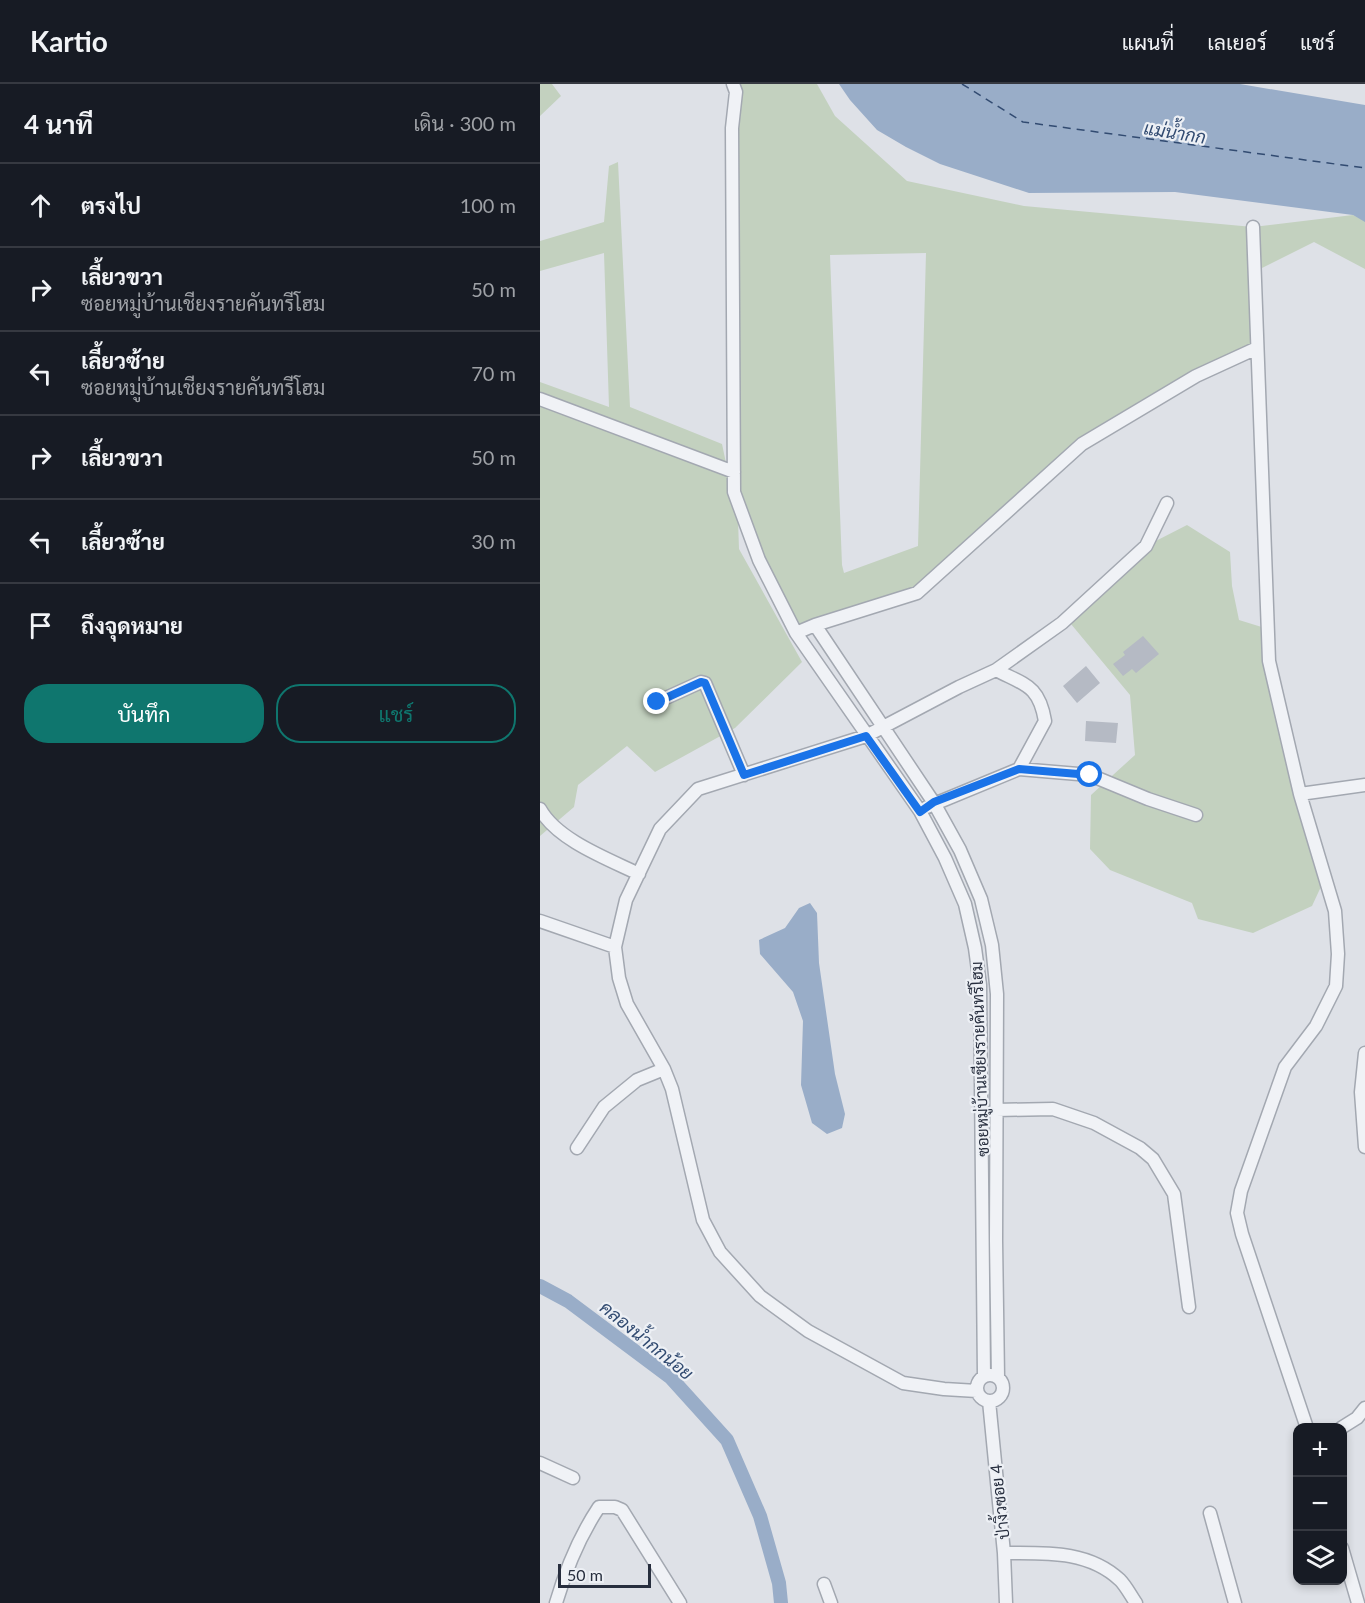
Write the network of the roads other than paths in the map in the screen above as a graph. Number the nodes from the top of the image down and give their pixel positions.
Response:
1 (733, 84) edge
2 (1253, 227) dead end
3 (1257, 348) junction
4 (540, 399) edge
5 (734, 472) junction
6 (1167, 503) dead end
7 (815, 626) junction
8 (796, 633) junction
9 (996, 670) junction
10 (657, 702) dead end
11 (882, 727) junction
12 (866, 736) junction
13 (1019, 769) junction
14 (744, 775) junction
15 (1365, 784) edge
16 (1300, 794) junction
17 (934, 802) junction
18 (920, 812) junction
19 (542, 815) edge
20 (1196, 815) dead end
21 (639, 874) junction
22 (981, 899) junction
23 (964, 904) junction
24 (540, 921) edge
25 (615, 946) junction
26 (997, 994) junction
27 (979, 995) junction
28 (1365, 1053) edge
29 (664, 1069) junction
30 (996, 1110) junction
31 (577, 1148) dead end
32 (1365, 1148) edge
33 (983, 1240) junction
34 (996, 1241) junction
35 (1189, 1307) dead end
36 (984, 1376) junction
37 (998, 1377) junction
38 (977, 1391) junction
39 (989, 1401) junction
40 (1365, 1408) edge
41 (1305, 1423) edge
42 (1347, 1424) edge
43 (540, 1463) edge
44 (573, 1478) dead end
45 (1210, 1513) dead end
46 (1004, 1552) junction
47 (1347, 1565) edge
48 (824, 1584) dead end
49 (556, 1603) edge
50 (680, 1603) edge
51 (831, 1603) edge
52 (1006, 1603) edge
53 (1136, 1603) edge
54 (1235, 1603) edge
55 (1358, 1603) edge

1 - 5 street, ซอยหมู่บ้านเชียงรายคันทรีโฮม
2 - 3 street
3 - 7 street
3 - 16 street
4 - 5 street
5 - 8 street, ซอยหมู่บ้านเชียงรายคันทรีโฮม
6 - 9 street
7 - 8 street
7 - 11 street
8 - 12 street, ซอยหมู่บ้านเชียงรายคันทรีโฮม
9 - 11 street
9 - 13 street
10 - 14 street
11 - 12 street
11 - 17 street
12 - 14 street
12 - 18 street, ซอยหมู่บ้านเชียงรายคันทรีโฮม
13 - 17 street
13 - 20 street
14 - 21 street
15 - 16 street
16 - 41 street
17 - 18 street
17 - 22 street
18 - 23 street, ซอยหมู่บ้านเชียงรายคันทรีโฮม
19 - 21 street
21 - 25 street
22 - 23 street
22 - 26 street
23 - 27 street, ซอยหมู่บ้านเชียงรายคันทรีโฮม
24 - 25 street
25 - 29 street
26 - 27 street
26 - 30 street
27 - 33 street, ซอยหมู่บ้านเชียงรายคันทรีโฮม
28 - 32 street
29 - 31 street
29 - 38 street
30 - 34 street
30 - 35 street
33 - 34 street
33 - 36 street, ซอยหมู่บ้านเชียงรายคันทรีโฮม
34 - 37 street
36 - 37 street
36 - 38 street
37 - 39 street
38 - 39 street
39 - 46 street, ป่างิ้วซอย 4
40 - 42 street
43 - 44 street
45 - 54 street
46 - 52 street, ป่างิ้วซอย 4
46 - 53 street
47 - 55 street
48 - 51 street
49 - 50 street

